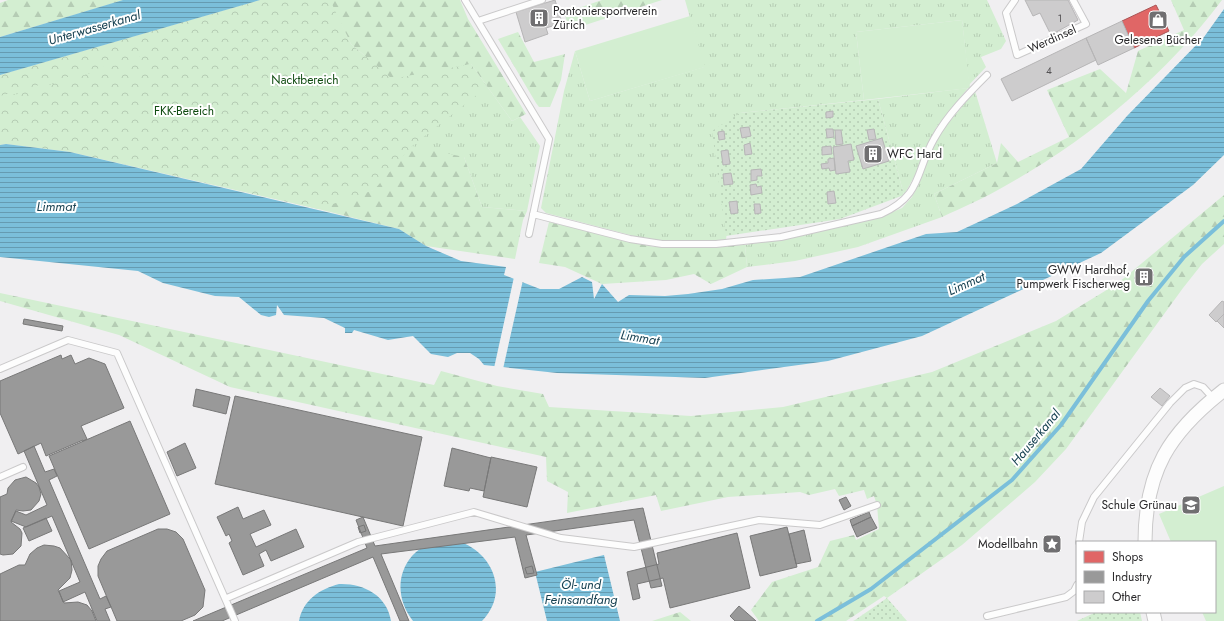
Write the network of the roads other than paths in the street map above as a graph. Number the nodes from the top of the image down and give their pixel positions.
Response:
1 (465, 0) edge
2 (542, 0) edge
3 (1014, 0) edge
4 (1073, 0) edge
5 (478, 21) junction
6 (988, 75) dead end
7 (533, 214) junction
8 (528, 234) dead end
9 (0, 369) edge
10 (1224, 390) edge
11 (1213, 398) junction
12 (23, 467) dead end
13 (0, 477) edge
14 (877, 505) dead end
15 (1079, 541) edge
16 (1145, 541) edge
17 (1076, 586) edge
18 (227, 598) junction
19 (987, 616) dead end
20 (236, 621) edge

1 - 5 lane
2 - 5 lane
3 - 4 lane, Werdinsel
5 - 7 lane
6 - 7 lane
7 - 8 lane
9 - 18 lane
10 - 11 street
11 - 15 lane
11 - 16 street
12 - 13 lane
14 - 18 lane
17 - 19 lane
18 - 20 lane

